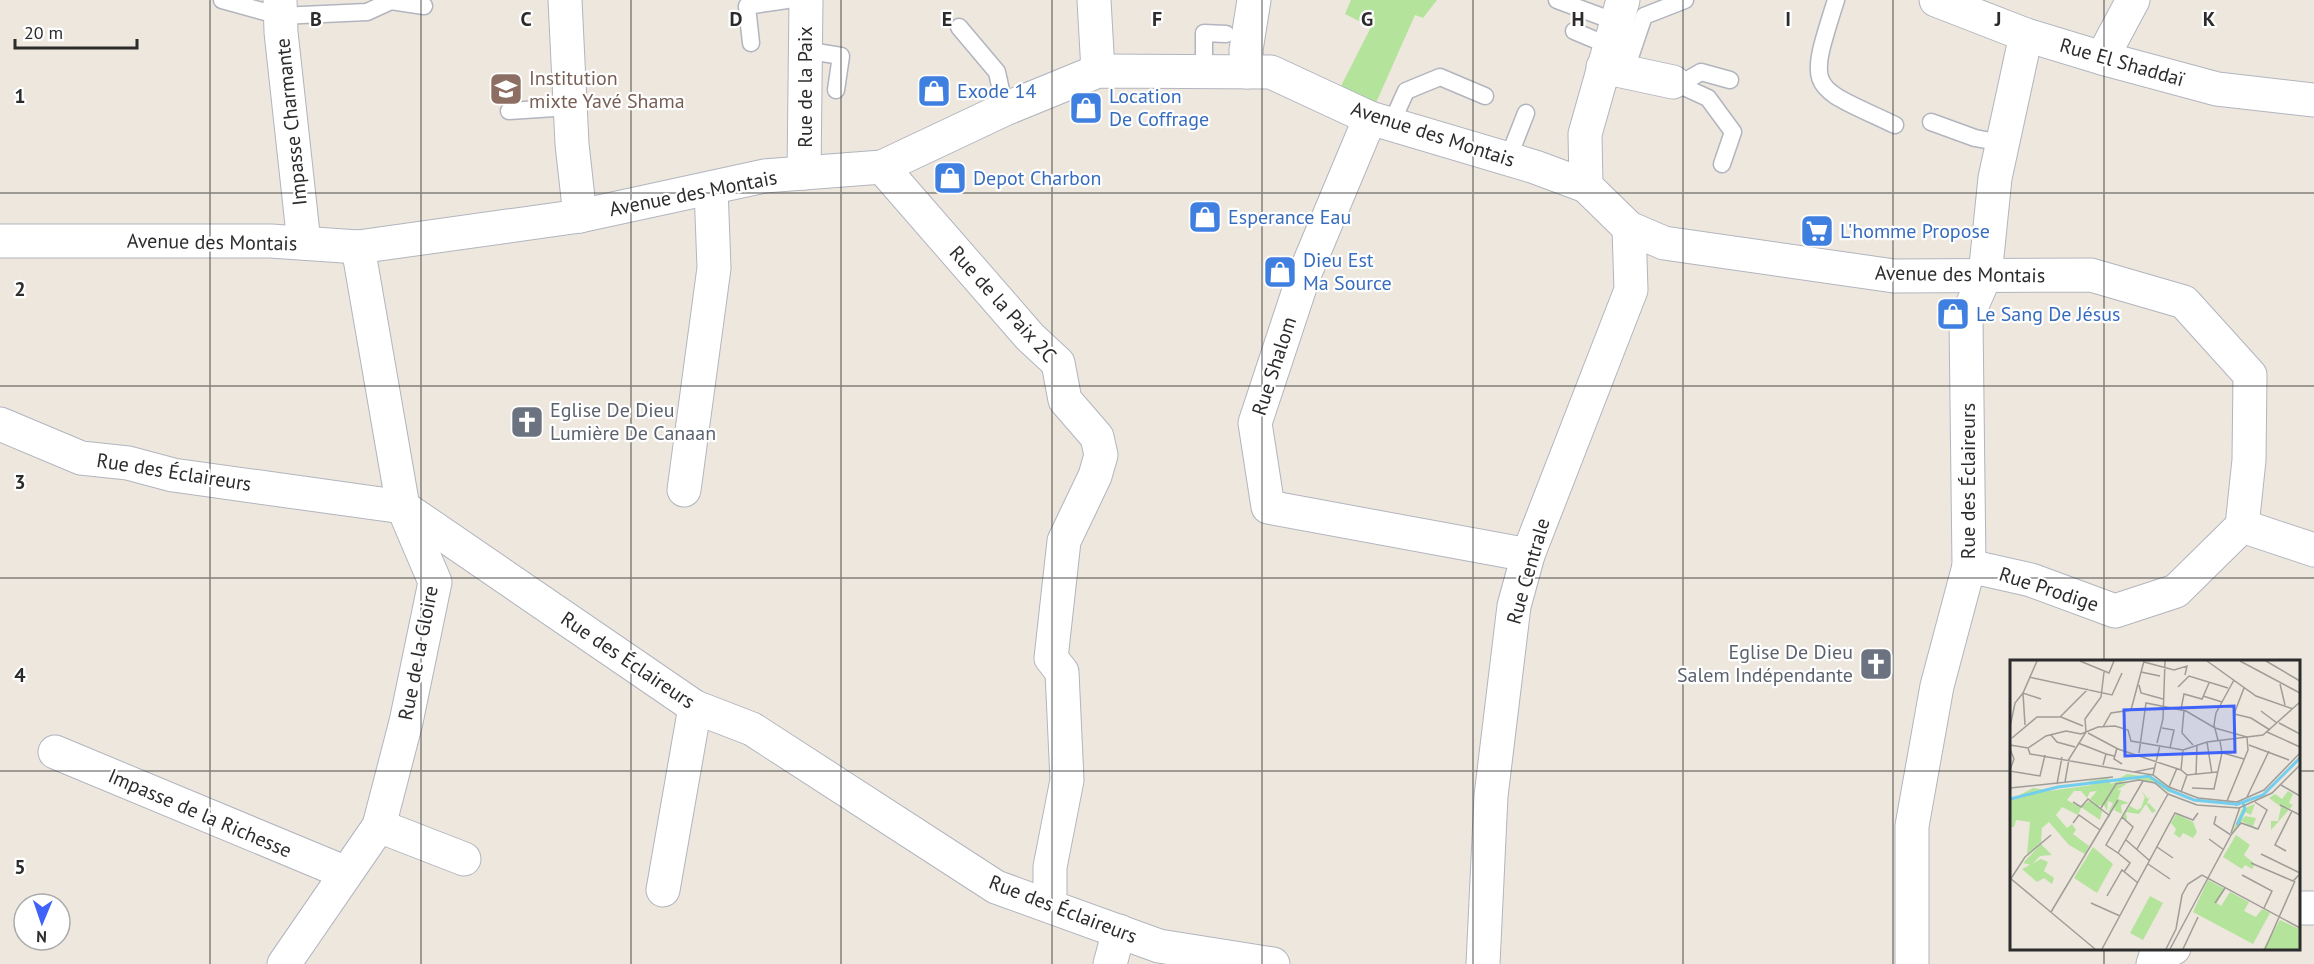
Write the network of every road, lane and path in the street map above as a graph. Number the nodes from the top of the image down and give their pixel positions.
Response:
1 (222, 0) edge
2 (565, 0) edge
3 (788, 0) edge
4 (806, 0) edge
5 (1254, 0) edge
6 (1557, 0) edge
7 (1685, 0) edge
8 (1836, 0) edge
9 (1936, 0) edge
10 (2133, 0) edge
11 (1100, 1) edge
12 (424, 6) dead end
13 (280, 8) edge
14 (959, 27) dead end
15 (1611, 29) edge
16 (1574, 31) dead end
17 (1226, 34) dead end
18 (2026, 35) junction
19 (750, 44) dead end
20 (804, 50) junction
21 (2102, 58) junction
22 (1098, 71) junction
23 (1204, 72) junction
24 (1247, 72) junction
25 (1730, 80) dead end
26 (1672, 82) junction
27 (836, 90) dead end
28 (1485, 96) dead end
29 (2314, 100) edge
30 (570, 107) junction
31 (1005, 109) junction
32 (509, 111) dead end
33 (1526, 113) dead end
34 (1380, 121) junction
35 (1931, 122) dead end
36 (1895, 125) dead end
37 (2002, 143) junction
38 (1508, 159) junction
39 (1722, 164) dead end
40 (882, 167) junction
41 (804, 173) junction
42 (1586, 186) junction
43 (711, 188) junction
44 (580, 216) junction
45 (1629, 228) junction
46 (0, 241) edge
47 (304, 243) junction
48 (358, 247) junction
49 (1985, 276) junction
50 (0, 424) edge
51 (684, 490) dead end
52 (403, 507) junction
53 (2242, 526) junction
54 (2314, 550) edge
55 (1528, 555) junction
56 (1969, 566) junction
57 (695, 707) junction
58 (55, 752) dead end
59 (379, 826) junction
60 (464, 860) dead end
61 (345, 873) junction
62 (663, 890) dead end
63 (1050, 906) junction
64 (1119, 931) junction
65 (2172, 949) edge
66 (284, 964) edge
67 (1110, 964) edge
68 (1273, 964) edge
69 (1483, 964) edge
70 (1912, 964) edge
71 (2153, 964) edge

1 - 13 lane
2 - 30 street
3 - 19 lane
4 - 20 street, Rue de la Paix
5 - 24 street
6 - 15 lane
7 - 15 lane
8 - 36 lane
9 - 18 street, Rue El Shaddaï
10 - 21 street
11 - 22 street
12 - 13 lane
13 - 47 street, Impasse Charmante
14 - 31 lane
15 - 16 lane
15 - 26 street
15 - 42 street
17 - 23 lane
18 - 21 street, Rue El Shaddaï
18 - 37 street, Rue des Éclaireurs
20 - 27 lane
20 - 41 street, Rue de la Paix
21 - 29 street, Rue El Shaddaï
22 - 23 street, Avenue des Montais
22 - 31 street, Avenue des Montais
23 - 24 street, Avenue des Montais
24 - 34 street, Avenue des Montais
25 - 26 lane
26 - 39 lane
28 - 34 lane
30 - 32 lane
30 - 44 street
31 - 40 street, Avenue des Montais
33 - 38 lane
34 - 38 street, Avenue des Montais
34 - 55 street, Rue Shalom
35 - 37 lane
37 - 49 street, Rue des Éclaireurs
38 - 42 street, Avenue des Montais
40 - 41 street, Avenue des Montais
40 - 63 street, Rue de la Paix 2C
41 - 43 street, Avenue des Montais
42 - 45 street, Avenue des Montais
43 - 44 street, Avenue des Montais
43 - 51 street
44 - 48 street, Avenue des Montais
45 - 49 street, Avenue des Montais
45 - 55 street, Rue Centrale
46 - 47 street, Avenue des Montais
47 - 48 street, Avenue des Montais
48 - 52 street, Rue de la Gloire
49 - 53 street, Avenue des Montais
49 - 56 street, Rue des Éclaireurs
50 - 52 street, Rue des Éclaireurs
52 - 57 street, Rue des Éclaireurs
52 - 59 street, Rue de la Gloire
53 - 54 street
53 - 56 street, Rue Prodige
55 - 69 street, Rue Centrale
56 - 70 street, Rue des Éclaireurs
57 - 62 street
57 - 63 street, Rue des Éclaireurs
58 - 61 street, Impasse de la Richesse
59 - 60 street
59 - 61 street, Rue de la Gloire
61 - 66 street, Rue de la Gloire
63 - 64 street, Rue des Éclaireurs
64 - 67 street
64 - 68 street, Rue des Éclaireurs
65 - 71 street

